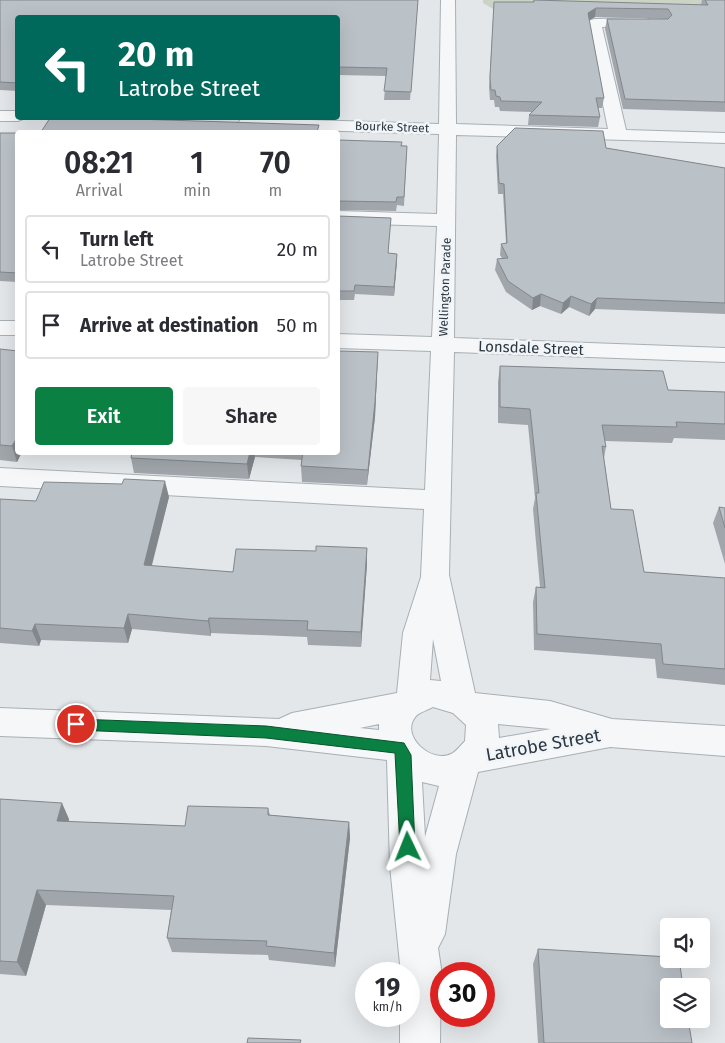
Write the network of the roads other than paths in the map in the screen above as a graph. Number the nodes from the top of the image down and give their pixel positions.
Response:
1 (448, 0) edge
2 (661, 23) edge
3 (0, 116) edge
4 (15, 116) edge
5 (234, 122) edge
6 (448, 128) junction
7 (618, 134) junction
8 (725, 138) edge
9 (340, 217) edge
10 (447, 220) junction
11 (0, 328) edge
12 (15, 328) edge
13 (340, 341) edge
14 (443, 345) junction
15 (725, 355) edge
16 (0, 477) edge
17 (438, 500) junction
18 (435, 575) junction
19 (408, 703) junction
20 (466, 703) junction
21 (0, 722) edge
22 (266, 732) junction
23 (612, 733) junction
24 (725, 740) edge
25 (402, 751) junction
26 (467, 762) junction
27 (421, 968) junction
28 (420, 1043) edge

1 - 6 street, Wellington Parade
2 - 7 street
3 - 4 street
5 - 6 street, Bourke Street
6 - 7 street, Bourke Street
6 - 10 street, Wellington Parade
7 - 8 street, Bourke Street
9 - 10 street
10 - 14 street, Wellington Parade
11 - 12 street
13 - 14 street, Lonsdale Street
14 - 15 street, Lonsdale Street
14 - 17 street, Wellington Parade
16 - 17 street
17 - 18 street, Wellington Parade
18 - 19 street, Wellington Parade
18 - 20 street, Wellington Parade
19 - 20 street
19 - 22 street
19 - 25 street
20 - 23 street, Latrobe Street
20 - 26 street
21 - 22 street
22 - 25 street
23 - 24 street, Latrobe Street
23 - 26 street, Latrobe Street
25 - 26 street
25 - 27 street
26 - 27 street
27 - 28 street

